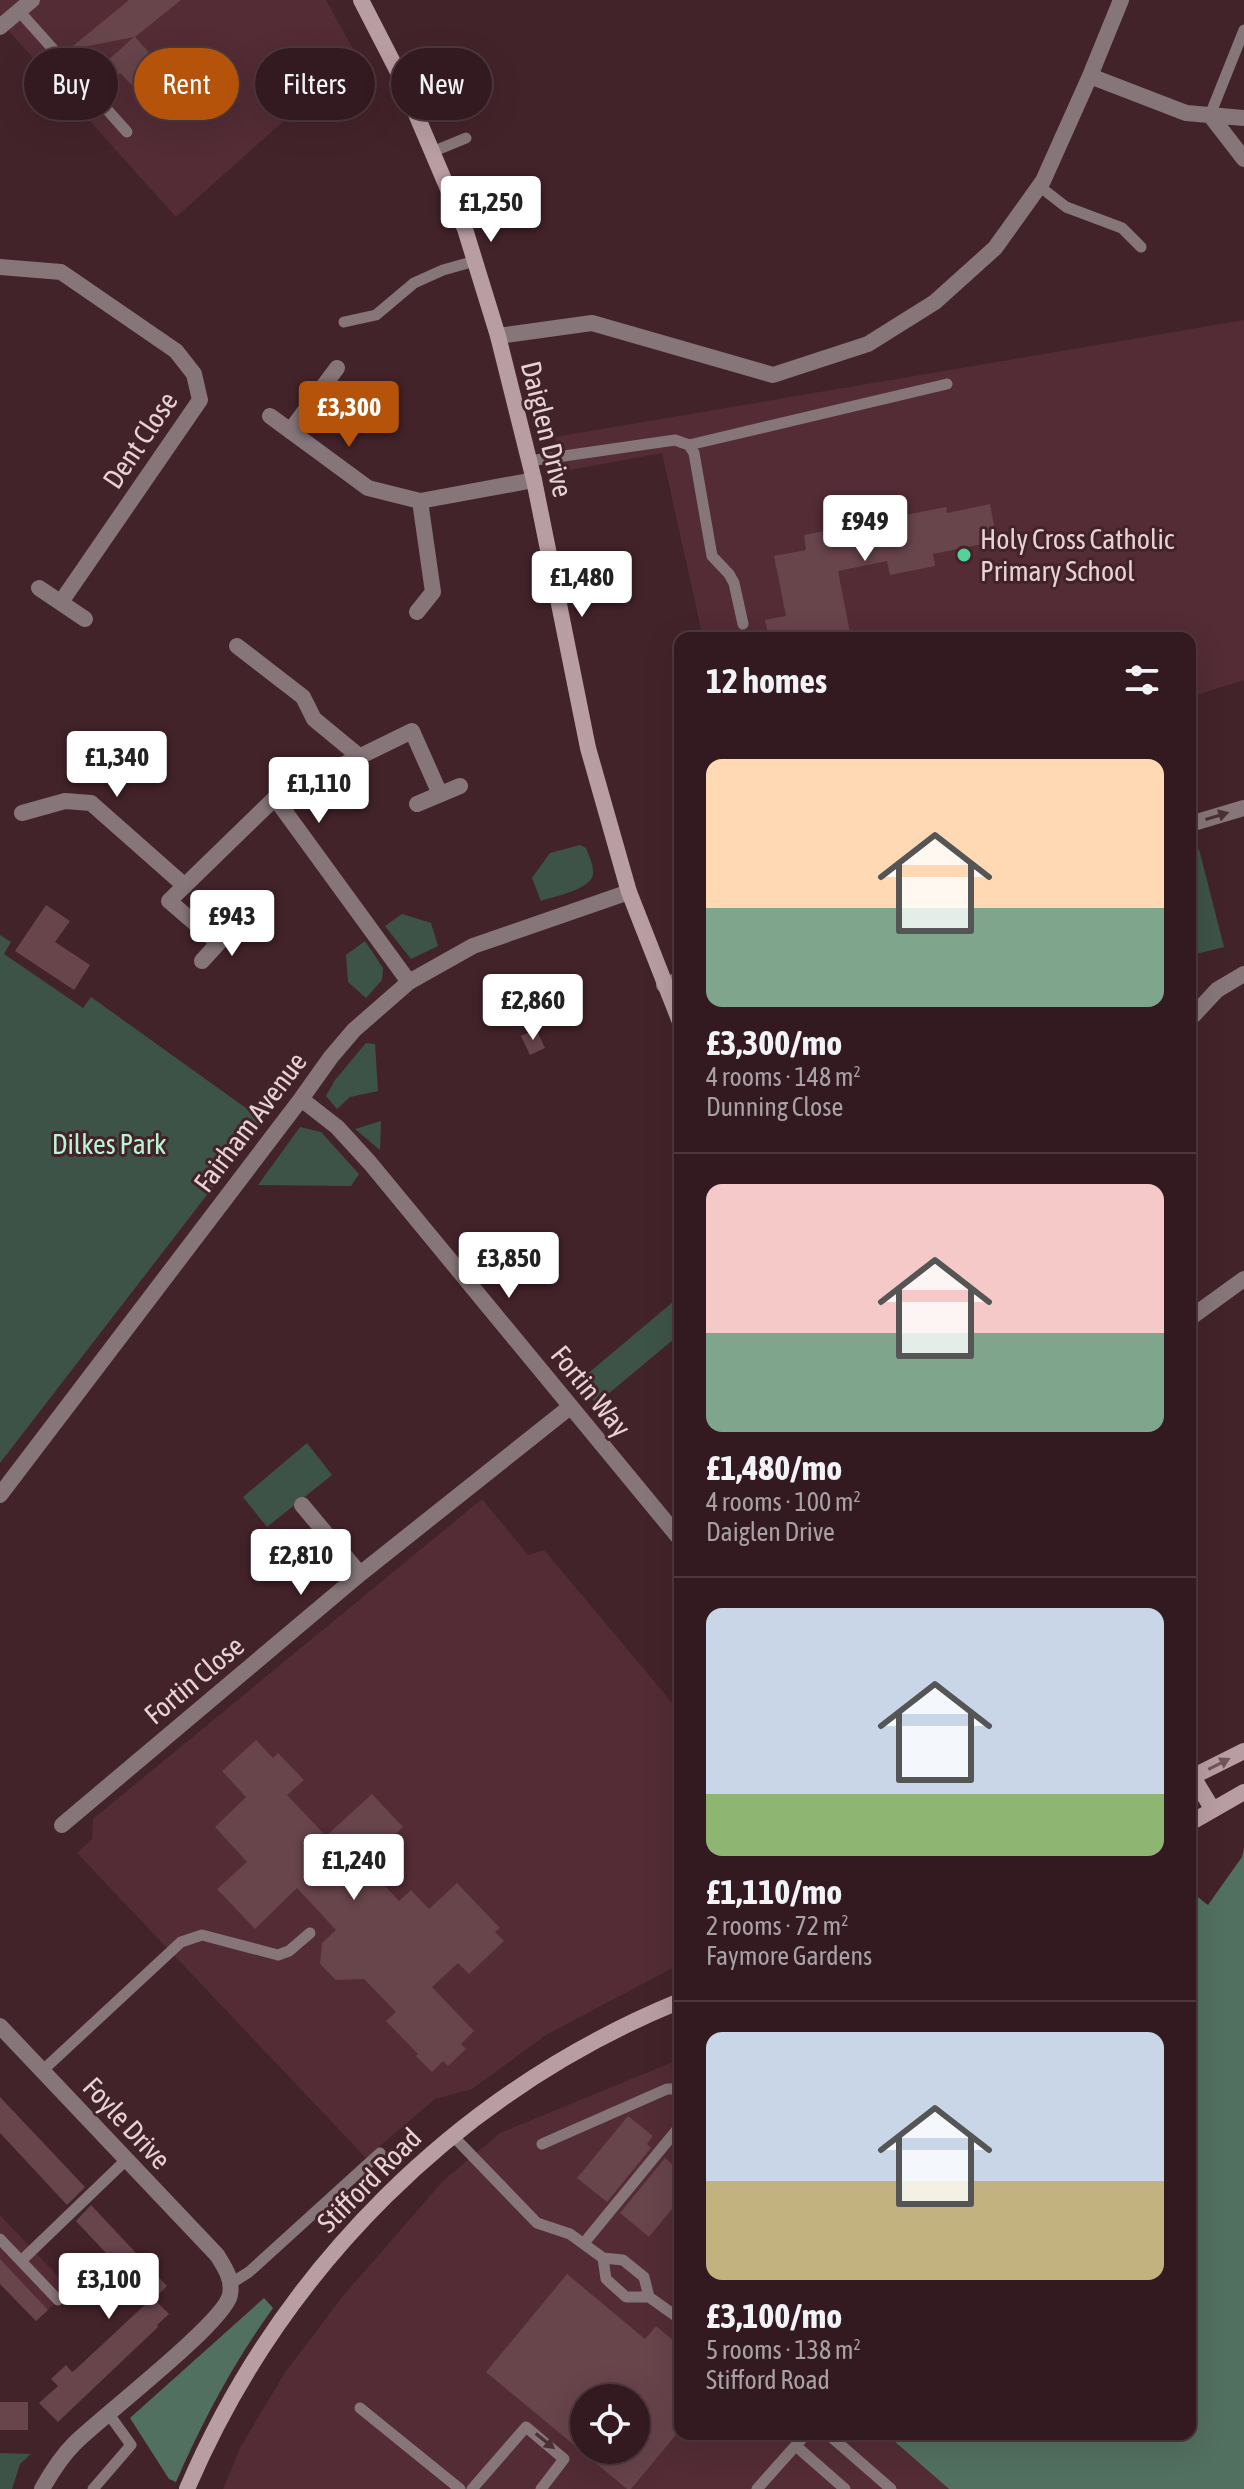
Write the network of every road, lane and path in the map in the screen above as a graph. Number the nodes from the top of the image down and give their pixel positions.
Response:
1 (361, 0) edge
2 (1121, 0) edge
3 (26, 5) edge
4 (1, 25) edge
5 (1244, 30) edge
6 (1090, 76) junction
7 (1210, 115) junction
8 (1244, 118) edge
9 (127, 132) dead end
10 (466, 138) dead end
11 (432, 152) junction
12 (1244, 159) edge
13 (1039, 186) junction
14 (1141, 247) dead end
15 (475, 261) junction
16 (0, 267) edge
17 (344, 322) dead end
18 (498, 336) junction
19 (337, 368) dead end
20 (947, 384) dead end
21 (270, 416) dead end
22 (290, 431) junction
23 (689, 445) junction
24 (529, 461) junction
25 (534, 480) junction
26 (420, 501) junction
27 (39, 588) dead end
28 (61, 602) junction
29 (417, 612) dead end
30 (85, 619) dead end
31 (743, 624) dead end
32 (237, 646) dead end
33 (360, 757) junction
34 (460, 786) dead end
35 (440, 794) junction
36 (275, 798) junction
37 (417, 804) dead end
38 (1244, 808) edge
39 (22, 813) dead end
40 (1196, 822) edge
41 (185, 886) junction
42 (629, 892) junction
43 (232, 928) dead end
44 (218, 943) junction
45 (202, 961) dead end
46 (1244, 974) edge
47 (409, 982) junction
48 (672, 982) edge
49 (1196, 1013) edge
50 (301, 1099) junction
51 (1244, 1279) edge
52 (1196, 1314) edge
53 (570, 1407) junction
54 (0, 1495) edge
55 (302, 1505) dead end
56 (674, 1532) edge
57 (360, 1574) junction
58 (1244, 1751) edge
59 (1196, 1774) edge
60 (1196, 1784) edge
61 (1244, 1792) edge
62 (1213, 1810) junction
63 (1196, 1820) edge
64 (62, 1825) dead end
65 (310, 1933) dead end
66 (674, 2004) edge
67 (0, 2026) edge
68 (42, 2071) junction
69 (674, 2089) edge
70 (674, 2133) edge
71 (453, 2136) junction
72 (542, 2144) dead end
73 (380, 2153) dead end
74 (126, 2160) junction
75 (0, 2239) edge
76 (584, 2243) junction
77 (603, 2258) junction
78 (21, 2261) junction
79 (230, 2284) junction
80 (649, 2297) junction
81 (58, 2300) dead end
82 (674, 2315) edge
83 (360, 2408) dead end
84 (108, 2413) junction
85 (801, 2440) edge
86 (835, 2440) edge
87 (796, 2446) junction
88 (42, 2489) edge
89 (93, 2489) edge
90 (187, 2489) edge
91 (460, 2489) edge
92 (472, 2489) edge
93 (541, 2489) edge
94 (757, 2489) edge
95 (845, 2489) edge
96 (891, 2489) edge

1 - 11 street, Daiglen Drive
2 - 6 street
3 - 4 street
3 - 9 lane
5 - 7 lane
6 - 7 street
6 - 13 street
7 - 8 street
7 - 12 street
10 - 11 lane
11 - 15 street, Daiglen Drive
13 - 14 lane
13 - 18 street
15 - 17 lane
15 - 18 street, Daiglen Drive
16 - 28 street, Dent Close
18 - 24 street, Daiglen Drive
19 - 22 street
20 - 23 lane
21 - 22 street
22 - 26 street
23 - 24 lane
23 - 31 lane
24 - 25 street, Daiglen Drive
25 - 26 street
25 - 42 street, Daiglen Drive
26 - 29 street
27 - 28 street
28 - 30 street
32 - 33 street
33 - 35 street
33 - 36 street
34 - 35 street
35 - 37 street
36 - 41 street
36 - 47 street
40 -> 38 street
39 - 41 street
41 - 44 street
42 - 47 street, Fairham Avenue
42 - 48 street, Daiglen Drive
43 - 44 street
44 - 45 street
46 - 49 street
47 - 50 street, Fairham Avenue
50 - 53 street, Fortin Way
50 - 54 street, Fairham Avenue
51 - 52 street
53 - 56 street, Fortin Way
53 - 57 street, Fortin Close
55 - 57 street
57 - 64 street, Fortin Close
59 -> 58 street
60 - 62 street
61 - 62 street
62 - 63 street
65 - 68 lane
66 - 71 street, Stifford Road
67 - 68 street, Foyle Drive
68 - 74 street, Foyle Drive
69 - 72 lane
70 - 76 lane
71 - 76 lane
71 - 90 street, Stifford Road
73 - 79 lane
74 - 78 lane
74 - 79 street, Foyle Drive
75 - 78 lane
76 - 77 lane
77 - 80 lane
77 - 80 lane
78 - 81 lane
79 - 84 street
80 - 82 lane
83 - 91 lane
84 - 88 street
84 - 89 lane
85 - 87 lane
86 - 96 lane
87 - 94 lane
87 - 95 lane
92 -> 93 lane

